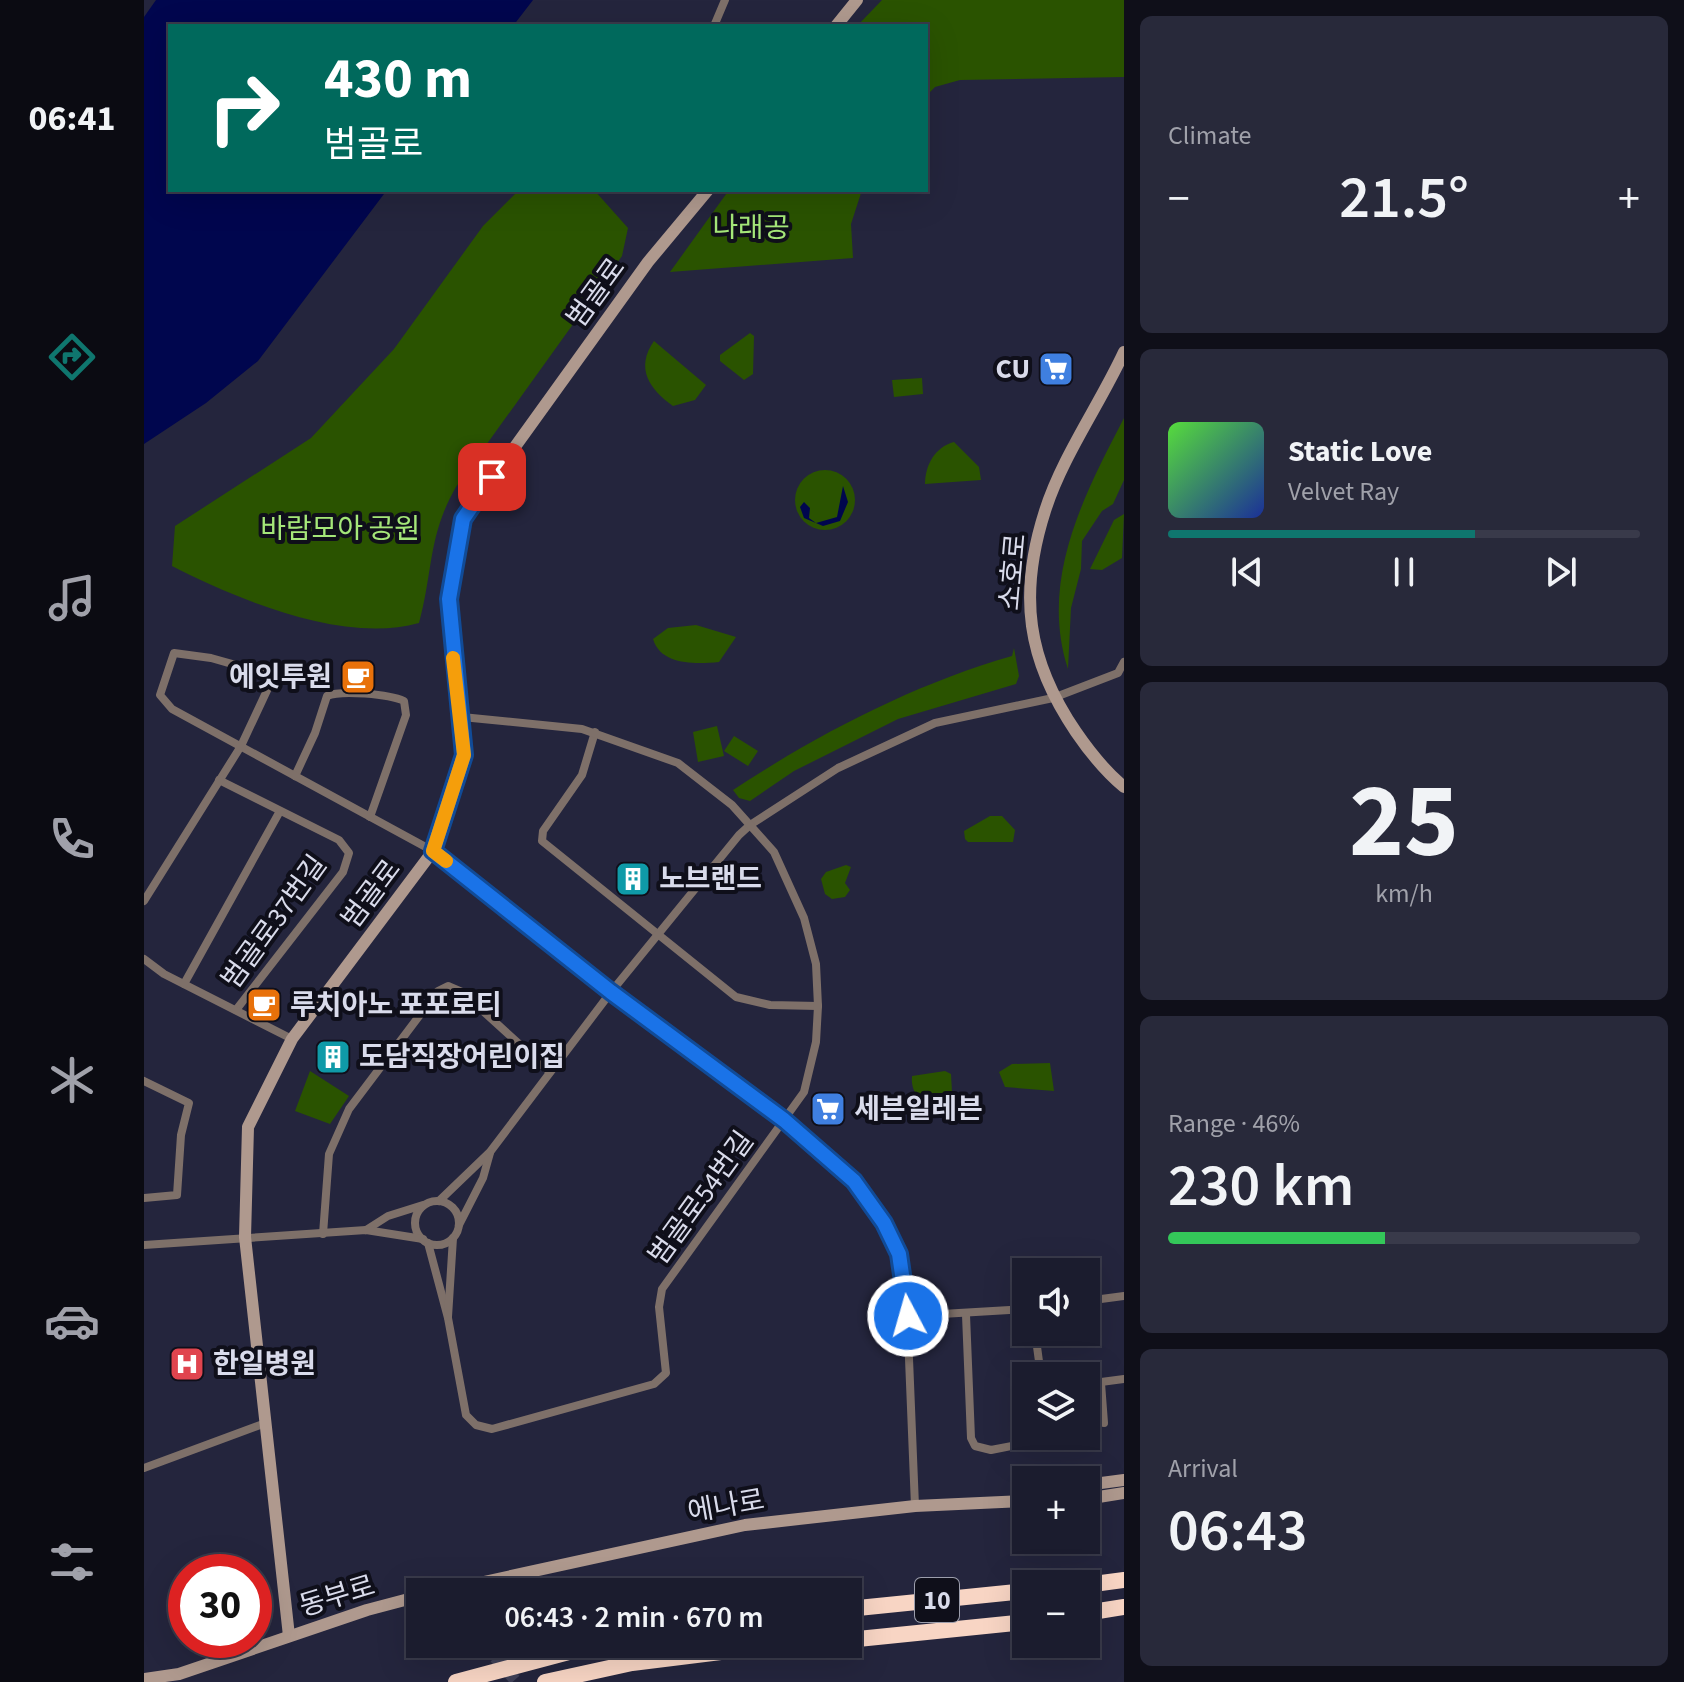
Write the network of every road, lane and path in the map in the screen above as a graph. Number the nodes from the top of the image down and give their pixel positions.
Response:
1 (725, 0) edge
2 (851, 2) edge
3 (715, 24) edge
4 (837, 24) edge
5 (705, 192) edge
6 (1124, 352) edge
7 (1124, 662) edge
8 (1118, 673) junction
9 (1124, 683) edge
10 (1053, 698) junction
11 (462, 717) junction
12 (595, 732) junction
13 (241, 746) junction
14 (295, 776) junction
15 (219, 780) junction
16 (1124, 787) edge
17 (280, 811) junction
18 (370, 817) junction
19 (750, 825) junction
20 (433, 851) junction
21 (144, 901) edge
22 (660, 933) junction
23 (144, 959) edge
24 (184, 984) junction
25 (611, 992) junction
26 (818, 1006) junction
27 (236, 1010) junction
28 (292, 1039) junction
29 (550, 1072) junction
30 (144, 1081) edge
31 (784, 1120) junction
32 (490, 1152) junction
33 (144, 1198) edge
34 (439, 1201) junction
35 (424, 1205) junction
36 (459, 1225) junction
37 (366, 1230) junction
38 (323, 1234) junction
39 (245, 1237) junction
40 (453, 1238) junction
41 (425, 1241) junction
42 (144, 1245) edge
43 (1124, 1296) edge
44 (1100, 1299) edge
45 (1012, 1310) edge
46 (966, 1315) junction
47 (908, 1316) junction
48 (448, 1318) junction
49 (1124, 1379) edge
50 (1101, 1383) joint
51 (1104, 1423) dead end
52 (263, 1424) junction
53 (1012, 1446) edge
54 (144, 1468) edge
55 (1124, 1480) edge
56 (1100, 1483) edge
57 (1124, 1493) edge
58 (1100, 1497) edge
59 (1012, 1502) edge
60 (915, 1506) junction
61 (502, 1578) edge
62 (1124, 1580) edge
63 (1100, 1583) edge
64 (1012, 1592) edge
65 (406, 1600) edge
66 (1124, 1607) edge
67 (862, 1608) edge
68 (1100, 1611) edge
69 (1012, 1623) edge
70 (289, 1636) junction
71 (862, 1639) edge
72 (546, 1658) edge
73 (672, 1658) edge
74 (174, 1678) edge
75 (144, 1679) edge
76 (456, 1682) edge
77 (545, 1682) edge

1 - 3 street
2 - 4 street
5 - 11 street, 범골로
6 - 10 street, 소호로
7 - 8 street
8 - 9 street
8 - 10 street
10 - 16 street, 소호로
10 - 19 street
11 - 12 street
11 - 20 street, 범골로
12 - 19 street
12 - 22 street
13 - 13 street
13 - 14 street
13 - 15 street
14 - 18 street
14 - 18 street
15 - 17 street
15 - 21 street
17 - 24 street, 범골로37번길
17 - 27 street, 범골로37번길
18 - 20 street
19 - 22 street
19 - 26 street
20 - 25 street, 범골로54번길
20 - 28 street, 범골로
22 - 25 street
22 - 26 street
23 - 24 street, 범골로37번길
24 - 27 street, 범골로37번길
25 - 29 street
25 - 31 street, 범골로54번길
26 - 31 street
27 - 28 street, 범골로37번길
28 - 39 street, 범골로
29 - 32 street
29 - 38 street
30 - 33 street
31 - 47 street, 범골로54번길
31 - 48 street, 범골로54번길
32 - 34 street
32 - 36 street
34 - 35 street
34 - 36 street
35 - 37 street
35 - 41 street
36 - 40 street
37 - 38 street
37 - 41 street
38 - 39 street
39 - 42 street
39 - 52 street, 범골로
40 - 41 street
40 - 48 street
41 - 48 street
43 - 44 street
45 - 46 street
46 - 47 street
46 - 53 street
47 - 60 street, 범골로54번길
49 - 50 street
50 - 51 street
52 - 54 street
52 - 70 street, 범골로
55 - 56 street
57 - 58 street
59 - 60 street, 에나로
60 - 61 street, 에나로
62 - 63 highway
64 - 67 highway, 10
65 - 70 street, 동부로
66 - 68 highway
69 - 71 highway, 10
70 - 74 street, 동부로
72 - 76 highway
73 - 77 highway
74 - 75 street, 동부로

